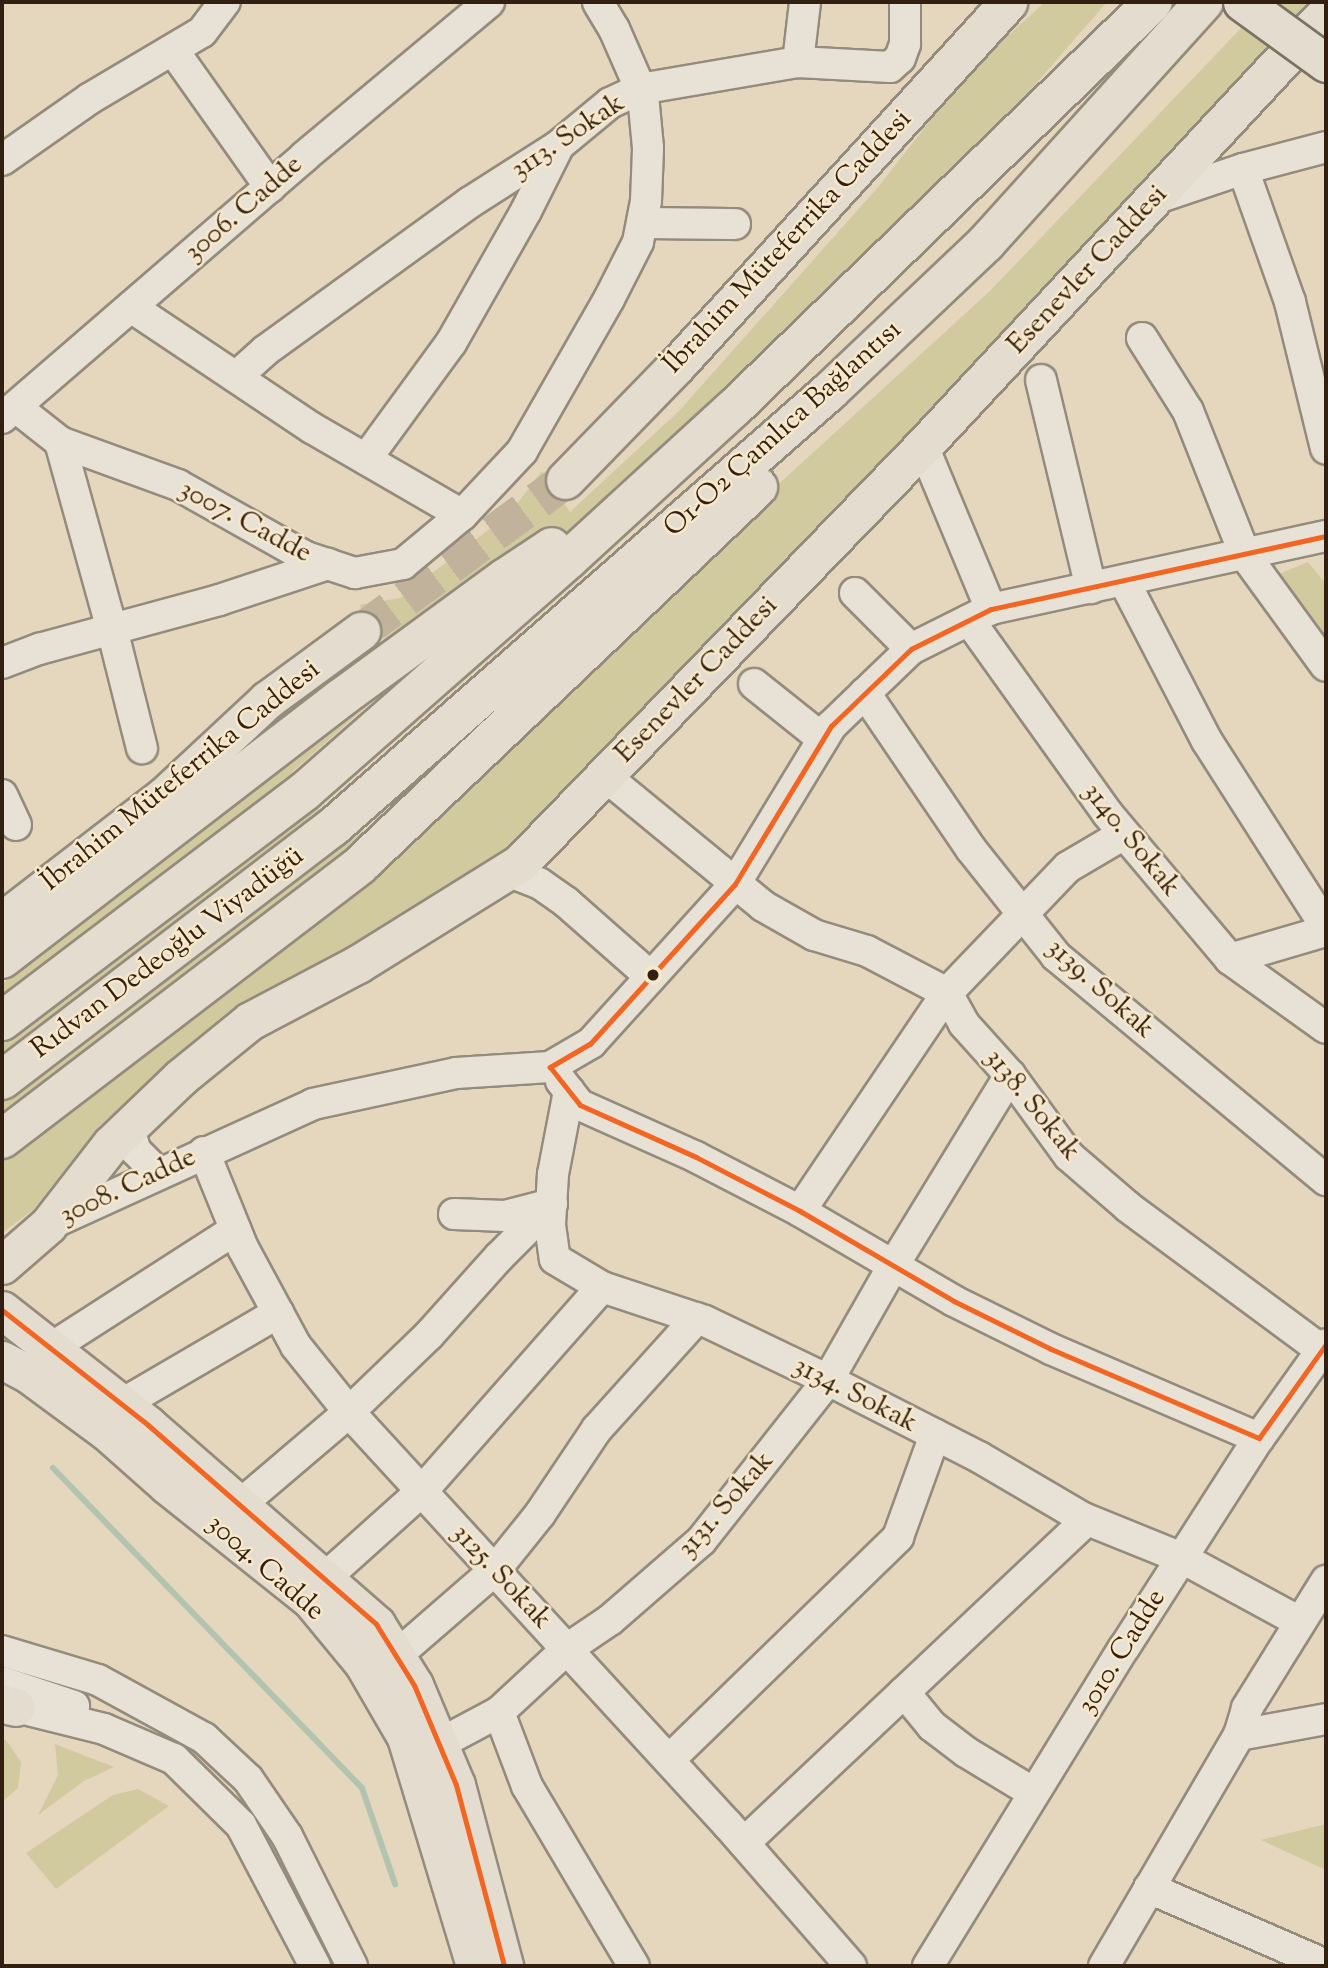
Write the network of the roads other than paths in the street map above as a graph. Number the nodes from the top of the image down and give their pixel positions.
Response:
1 (225, 2) edge
2 (489, 2) edge
3 (598, 2) edge
4 (805, 2) edge
5 (905, 2) edge
6 (1009, 2) edge
7 (1120, 2) edge
8 (1153, 2) edge
9 (1242, 2) edge
10 (1199, 9) edge
11 (1326, 13) edge
12 (173, 50) junction
13 (798, 62) junction
14 (1326, 63) edge
15 (640, 89) junction
16 (558, 146) junction
17 (1326, 146) edge
18 (2, 160) edge
19 (1243, 169) junction
20 (270, 187) junction
21 (957, 195) junction
22 (1154, 199) junction
23 (642, 223) junction
24 (735, 224) dead end
25 (986, 243) junction
26 (131, 307) junction
27 (1142, 338) dead end
28 (236, 377) junction
29 (1041, 380) dead end
30 (9, 413) edge
31 (60, 442) junction
32 (923, 446) junction
33 (1326, 449) edge
34 (366, 459) junction
35 (565, 480) tunnel mouth
36 (652, 483) junction
37 (462, 514) junction
38 (1326, 536) edge
39 (1245, 555) junction
40 (328, 564) junction
41 (1124, 581) junction
42 (1091, 588) junction
43 (855, 593) dead end
44 (980, 615) junction
45 (112, 629) junction
46 (361, 631) tunnel mouth
47 (911, 649) junction
48 (2, 663) edge
49 (1326, 666) edge
50 (754, 684) dead end
51 (865, 693) junction
52 (823, 739) junction
53 (142, 748) dead end
54 (605, 776) junction
55 (305, 791) joint
56 (2, 795) edge
57 (16, 825) dead end
58 (334, 827) joint
59 (1124, 834) junction
60 (507, 871) junction
61 (735, 884) junction
62 (1022, 912) junction
63 (2, 921) edge
64 (1326, 929) edge
65 (2, 959) edge
66 (1230, 959) junction
67 (651, 977) junction
68 (947, 993) junction
69 (2, 1021) edge
70 (1326, 1028) edge
71 (550, 1067) junction
72 (1010, 1075) junction
73 (2, 1080) edge
74 (569, 1091) junction
75 (129, 1127) junction
76 (2, 1139) edge
77 (204, 1152) junction
78 (158, 1173) junction
79 (1326, 1180) edge
80 (552, 1204) junction
81 (800, 1211) junction
82 (454, 1214) dead end
83 (48, 1225) junction
84 (235, 1230) junction
85 (2, 1265) edge
86 (893, 1266) junction
87 (602, 1287) junction
88 (2, 1310) edge
89 (278, 1313) junction
90 (697, 1318) junction
91 (1324, 1347) edge
92 (51, 1348) junction
93 (2, 1360) edge
94 (828, 1380) junction
95 (122, 1404) junction
96 (349, 1412) junction
97 (935, 1435) junction
98 (1259, 1438) junction
99 (422, 1491) junction
100 (241, 1504) junction
101 (1087, 1520) junction
102 (1182, 1558) junction
103 (495, 1570) junction
104 (325, 1578) junction
105 (1326, 1581) edge
106 (1300, 1622) junction
107 (566, 1649) junction
108 (2, 1651) edge
109 (396, 1656) junction
110 (905, 1692) junction
111 (6, 1698) edge
112 (499, 1712) junction
113 (1326, 1719) edge
114 (1239, 1735) junction
115 (439, 1744) junction
116 (669, 1760) junction
117 (1034, 1793) junction
118 (744, 1843) junction
119 (1149, 1888) junction
120 (1326, 1965) edge
121 (315, 1966) edge
122 (352, 1966) edge
123 (475, 1966) edge
124 (504, 1966) edge
125 (634, 1966) edge
126 (851, 1966) edge
127 (928, 1966) edge
128 (1104, 1966) edge

1 - 12 street
2 - 20 street, 3006. Cadde
3 - 15 street, 3007. Cadde
4 - 13 street
5 - 13 street, 3113. Sokak
6 - 35 main road, İbrahim Müteferrika Caddesi
7 - 21 highway
8 - 21 highway, O1-O2 Çamlıca Bağlantısı
9 - 14 main road, bridge
10 - 25 highway, O1-O2 Çamlıca Bağlantısı
11 - 22 main road, Esenevler Caddesi
12 - 18 street
12 - 20 street
13 - 15 street, 3113. Sokak
15 - 16 street, 3113. Sokak
15 - 23 street, 3007. Cadde
16 - 28 street, 3113. Sokak
16 - 34 street
17 - 19 street
19 - 22 street
19 - 33 street
20 - 26 street, 3006. Cadde
21 - 36 highway, O1-O2 Çamlıca Bağlantısı
22 - 32 main road, Esenevler Caddesi
23 - 24 street
23 - 37 street, 3007. Cadde
25 - 58 highway, O1-O2 Çamlıca Bağlantısı
25 - 76 highway
26 - 28 street
26 - 30 street, 3006. Cadde
27 - 39 street
28 - 34 street
29 - 42 street
30 - 31 street, 3007. Cadde
31 - 40 street, 3007. Cadde
31 - 45 street
32 - 44 street, 3140. Sokak
32 - 54 main road, Esenevler Caddesi
34 - 37 street
36 - 55 highway, O1-O2 Çamlıca Bağlantısı
36 - 65 highway
37 - 40 street, 3007. Cadde
38 - 39 street, 3008. Cadde
39 - 41 street, 3008. Cadde
39 - 49 street
40 - 45 street
41 - 42 street, 3008. Cadde
41 - 64 street
42 - 44 street, 3008. Cadde
43 - 47 street
44 - 47 street, 3008. Cadde
44 - 59 street, 3140. Sokak
45 - 48 street
45 - 53 street
46 - 63 main road, İbrahim Müteferrika Caddesi
47 - 51 street, 3008. Cadde
50 - 52 street
51 - 52 street, 3008. Cadde
51 - 62 street, 3139. Sokak
52 - 61 street, 3008. Cadde
54 - 60 main road, Esenevler Caddesi
54 - 61 street
55 - 69 highway, Rıdvan Dedeoğlu Viyadüğü
56 - 57 street
58 - 73 highway, Rıdvan Dedeoğlu Viyadüğü
59 - 62 street
59 - 66 street, 3140. Sokak
60 - 67 street
60 - 75 main road, Esenevler Caddesi
61 - 67 street, 3008. Cadde
61 - 68 street
62 - 68 street
62 - 79 street, 3139. Sokak
64 - 66 street
66 - 70 street, 3140. Sokak
67 - 71 street, 3008. Cadde
68 - 72 street, 3138. Sokak
68 - 81 street
71 - 74 street
71 - 77 street, 3008. Cadde
72 - 86 street, 3131. Sokak
72 - 91 street, 3138. Sokak
74 - 80 street, 3134. Sokak
74 - 81 street
75 - 78 street
75 - 83 main road, Esenevler Caddesi
77 - 78 street, 3008. Cadde
77 - 84 street, 3125. Sokak
78 - 83 street, 3008. Cadde
80 - 82 street
80 - 87 street, 3134. Sokak
80 - 96 street
81 - 86 street
83 - 85 main road, Esenevler Caddesi
84 - 89 street, 3125. Sokak
84 - 92 street
86 - 94 street, 3131. Sokak
86 - 98 street
87 - 90 street, 3134. Sokak
87 - 99 street
88 - 92 main road, 3004. Cadde
89 - 95 street
89 - 96 street, 3125. Sokak
90 - 94 street, 3134. Sokak
90 - 103 street
91 - 98 street, 3010. Cadde
92 - 95 main road, 3004. Cadde
93 - 123 main road, 3004. Cadde
94 - 97 street, 3134. Sokak
94 - 107 street, 3131. Sokak
95 - 100 main road, 3004. Cadde
96 - 99 street, 3125. Sokak
96 - 100 street
97 - 101 street, 3134. Sokak
97 - 116 street
98 - 102 street, 3010. Cadde
99 - 103 street, 3125. Sokak
99 - 104 street
100 - 104 main road, 3004. Cadde
101 - 102 street, 3134. Sokak
101 - 110 street
102 - 106 street, 3134. Sokak
102 - 117 street, 3010. Cadde
103 - 107 street, 3125. Sokak
103 - 109 street
104 - 109 main road, 3004. Cadde
105 - 106 street
106 - 114 street
107 - 112 street, 3131. Sokak
107 - 116 street, 3125. Sokak
108 - 122 street
109 - 115 main road, 3004. Cadde
110 - 117 street
110 - 118 street
111 - 121 street
112 - 115 street, 3131. Sokak
112 - 125 street
113 - 114 street
114 - 119 street
115 - 124 main road, 3004. Cadde
116 - 118 street, 3125. Sokak
117 - 127 street, 3010. Cadde
118 - 126 street, 3125. Sokak
119 - 120 street
119 - 128 street

